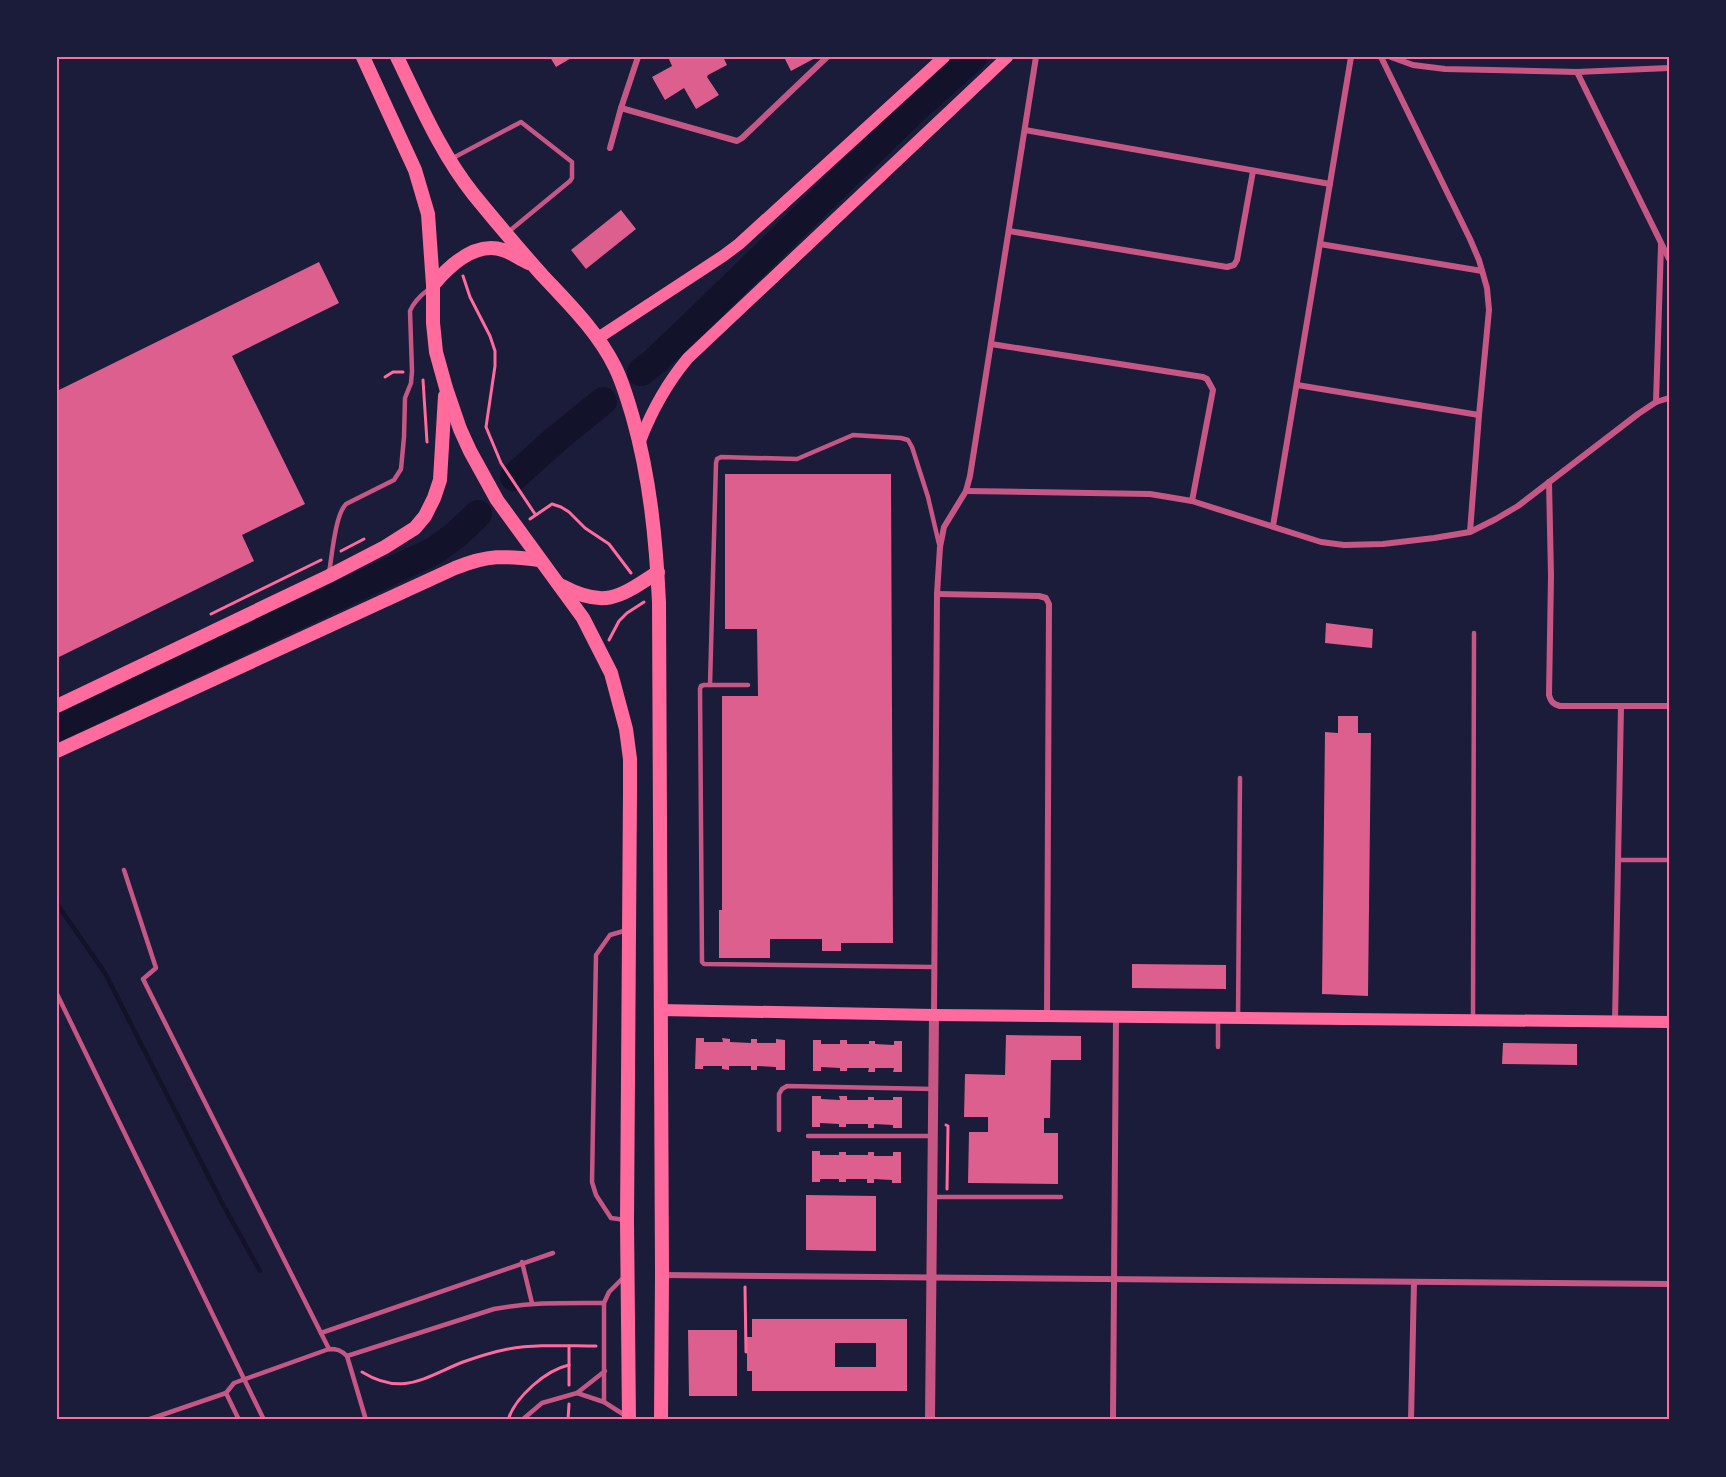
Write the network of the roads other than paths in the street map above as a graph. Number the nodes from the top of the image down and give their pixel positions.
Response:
1 (363, 57) edge
2 (397, 57) edge
3 (638, 57) edge
4 (827, 57) edge
5 (944, 57) edge
6 (1007, 57) edge
7 (1036, 57) edge
8 (1351, 57) edge
9 (1381, 57) edge
10 (1391, 57) edge
11 (1669, 68) edge
12 (1576, 72) junction
13 (621, 108) junction
14 (1025, 130) junction
15 (610, 148) dead end
16 (449, 160) junction
17 (1253, 171) junction
18 (1330, 184) junction
19 (1009, 231) junction
20 (507, 233) junction
21 (1661, 242) junction
22 (1320, 244) junction
23 (1669, 259) edge
24 (534, 265) junction
25 (1482, 271) junction
26 (433, 285) junction
27 (598, 338) junction
28 (991, 344) junction
29 (1297, 385) junction
30 (446, 388) junction
31 (1669, 398) edge
32 (1656, 402) junction
33 (1479, 415) junction
34 (640, 441) junction
35 (1549, 482) junction
36 (966, 491) junction
37 (1192, 501) junction
38 (1273, 526) junction
39 (1470, 532) junction
40 (940, 547) junction
41 (540, 560) junction
42 (658, 572) junction
43 (328, 576) junction
44 (558, 584) junction
45 (937, 594) junction
46 (1474, 633) dead end
47 (710, 685) junction
48 (748, 685) dead end
49 (57, 706) edge
50 (1621, 706) junction
51 (1669, 706) edge
52 (57, 751) edge
53 (1240, 778) dead end
54 (1618, 860) junction
55 (1669, 860) edge
56 (123, 870) dead end
57 (629, 929) junction
58 (934, 967) junction
59 (57, 994) edge
60 (660, 1010) junction
61 (934, 1015) junction
62 (1047, 1016) junction
63 (1116, 1017) junction
64 (1218, 1017) junction
65 (1238, 1018) junction
66 (1473, 1020) junction
67 (1615, 1021) junction
68 (1669, 1022) edge
69 (1218, 1047) dead end
70 (933, 1089) junction
71 (779, 1130) dead end
72 (808, 1136) dead end
73 (933, 1137) junction
74 (933, 1197) junction
75 (1062, 1197) dead end
76 (627, 1221) junction
77 (553, 1253) dead end
78 (522, 1262) junction
79 (628, 1275) junction
80 (662, 1275) junction
81 (932, 1277) junction
82 (1114, 1279) junction
83 (1414, 1282) junction
84 (1669, 1284) edge
85 (532, 1303) junction
86 (604, 1303) junction
87 (321, 1333) junction
88 (329, 1350) junction
89 (348, 1358) junction
90 (605, 1371) junction
91 (244, 1380) junction
92 (226, 1393) junction
93 (577, 1393) junction
94 (604, 1402) junction
95 (629, 1419) edge
96 (147, 1420) edge
97 (239, 1420) edge
98 (264, 1420) edge
99 (366, 1420) edge
100 (522, 1420) edge
101 (661, 1420) edge
102 (930, 1420) edge
103 (1113, 1420) edge
104 (1411, 1420) edge

1 - 26 highway
2 - 16 highway
3 - 13 street
4 - 13 street
5 - 27 main road
6 - 34 main road
7 - 14 street
8 - 18 street
9 - 25 street
10 - 12 street
11 - 12 street
12 - 21 street
13 - 15 street
14 - 17 street
14 - 19 street
16 - 20 highway
16 - 20 lane
17 - 18 street
17 - 19 street
18 - 22 street
19 - 28 street
20 - 24 highway
21 - 23 street
21 - 32 street
22 - 25 street
22 - 29 street
24 - 26 highway
24 - 27 highway
25 - 33 street
26 - 30 highway
26 - 43 lane
27 - 34 highway
28 - 36 street
28 - 37 street
29 - 33 street
29 - 38 street
30 - 41 highway
30 - 43 highway
31 - 32 street
32 - 35 street
33 - 39 street
34 - 42 highway
35 - 39 street
35 - 50 street
36 - 37 street
36 - 40 street
37 - 38 street
38 - 39 street
40 - 45 street
40 - 47 lane
41 - 44 highway
41 - 52 highway
42 - 44 highway
42 - 60 highway
43 - 49 highway
44 - 57 highway
45 - 58 street
45 - 62 street
46 - 66 lane
47 - 48 lane
47 - 58 lane
50 - 51 street
50 - 54 street
53 - 65 lane
54 - 55 lane
54 - 67 street
56 - 87 lane
57 - 76 highway
57 - 76 lane
58 - 61 street
59 - 91 lane
60 - 61 main road
60 - 80 highway
61 - 62 main road
61 - 70 street
62 - 63 main road
63 - 64 main road
63 - 82 street
64 - 65 main road
64 - 69 lane
65 - 66 main road
66 - 67 main road
67 - 68 main road
70 - 71 lane
70 - 73 street
72 - 73 lane
73 - 74 street
74 - 75 lane
74 - 81 street
76 - 79 highway
77 - 78 lane
78 - 85 lane
78 - 87 lane
79 - 86 lane
79 - 95 highway
80 - 81 street
80 - 101 highway
81 - 82 street
81 - 102 street
82 - 83 street
82 - 103 street
83 - 84 street
83 - 104 street
85 - 86 lane
85 - 89 lane
86 - 90 lane
87 - 88 lane
88 - 89 lane
88 - 91 lane
89 - 99 lane
90 - 93 lane
90 - 94 lane
91 - 92 lane
91 - 98 lane
92 - 96 lane
92 - 97 lane
93 - 94 lane
93 - 100 lane
94 - 95 lane

